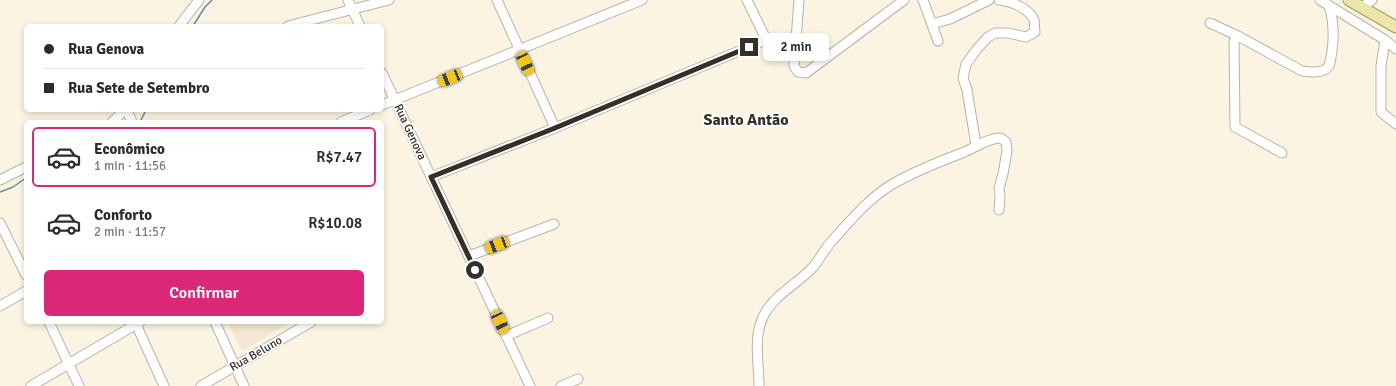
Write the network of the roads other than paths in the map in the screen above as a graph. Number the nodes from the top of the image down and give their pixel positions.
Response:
1 (199, 0) edge
2 (348, 0) edge
3 (497, 0) edge
4 (642, 0) edge
5 (747, 0) edge
6 (799, 0) edge
7 (904, 0) edge
8 (923, 0) edge
9 (989, 0) edge
10 (999, 0) edge
11 (1320, 0) edge
12 (1349, 0) edge
13 (1372, 0) edge
14 (384, 1) edge
15 (1329, 6) junction
16 (1362, 7) junction
17 (352, 10) junction
18 (192, 11) junction
19 (1210, 23) dead end
20 (181, 24) edge
21 (188, 24) edge
22 (296, 24) edge
23 (359, 24) edge
24 (932, 24) junction
25 (1396, 28) edge
26 (1238, 36) junction
27 (1385, 40) junction
28 (938, 41) dead end
29 (1396, 49) edge
30 (518, 50) junction
31 (384, 76) edge
32 (395, 100) junction
33 (384, 104) edge
34 (124, 112) edge
35 (365, 112) edge
36 (114, 120) edge
37 (346, 120) edge
38 (1396, 124) edge
39 (555, 128) junction
40 (976, 145) junction
41 (1282, 153) dead end
42 (24, 168) edge
43 (431, 177) junction
44 (0, 180) edge
45 (998, 210) dead end
46 (0, 223) edge
47 (554, 224) dead end
48 (469, 256) junction
49 (24, 271) edge
50 (24, 292) edge
51 (0, 306) edge
52 (548, 318) dead end
53 (50, 324) edge
54 (135, 324) edge
55 (137, 324) edge
56 (216, 324) edge
57 (308, 324) edge
58 (506, 336) junction
59 (69, 363) junction
60 (235, 366) junction
61 (578, 379) dead end
62 (31, 386) edge
63 (79, 386) edge
64 (164, 386) edge
65 (201, 386) edge
66 (244, 386) edge
67 (530, 386) edge
68 (561, 386) edge
69 (759, 386) edge

1 - 18 street
2 - 17 street
3 - 30 street
4 - 30 street
5 - 39 street
6 - 7 street
8 - 24 street
9 - 24 street
10 - 40 street
11 - 15 street
12 - 16 main road
13 - 16 street
14 - 17 street
15 - 26 street
15 - 27 street
16 - 25 main road
17 - 22 street
17 - 23 street
18 - 20 street
18 - 21 street
19 - 26 street
24 - 28 street
26 - 41 street
27 - 29 street
27 - 38 street
30 - 32 street
30 - 39 street
31 - 32 street, Rua Genova
32 - 33 street
32 - 43 street, Rua Genova
34 - 36 street
35 - 37 street
39 - 43 street
40 - 45 street
40 - 69 street
42 - 44 street
43 - 48 street, Rua Genova
46 - 49 street
47 - 48 street
48 - 58 street, Rua Genova
50 - 51 street
52 - 58 street
53 - 59 street
54 - 59 street
55 - 64 street
56 - 60 street
57 - 60 street, Rua Beluno
58 - 67 street, Rua Genova
59 - 62 street
59 - 63 street
60 - 65 street, Rua Beluno
60 - 66 street
61 - 68 street

